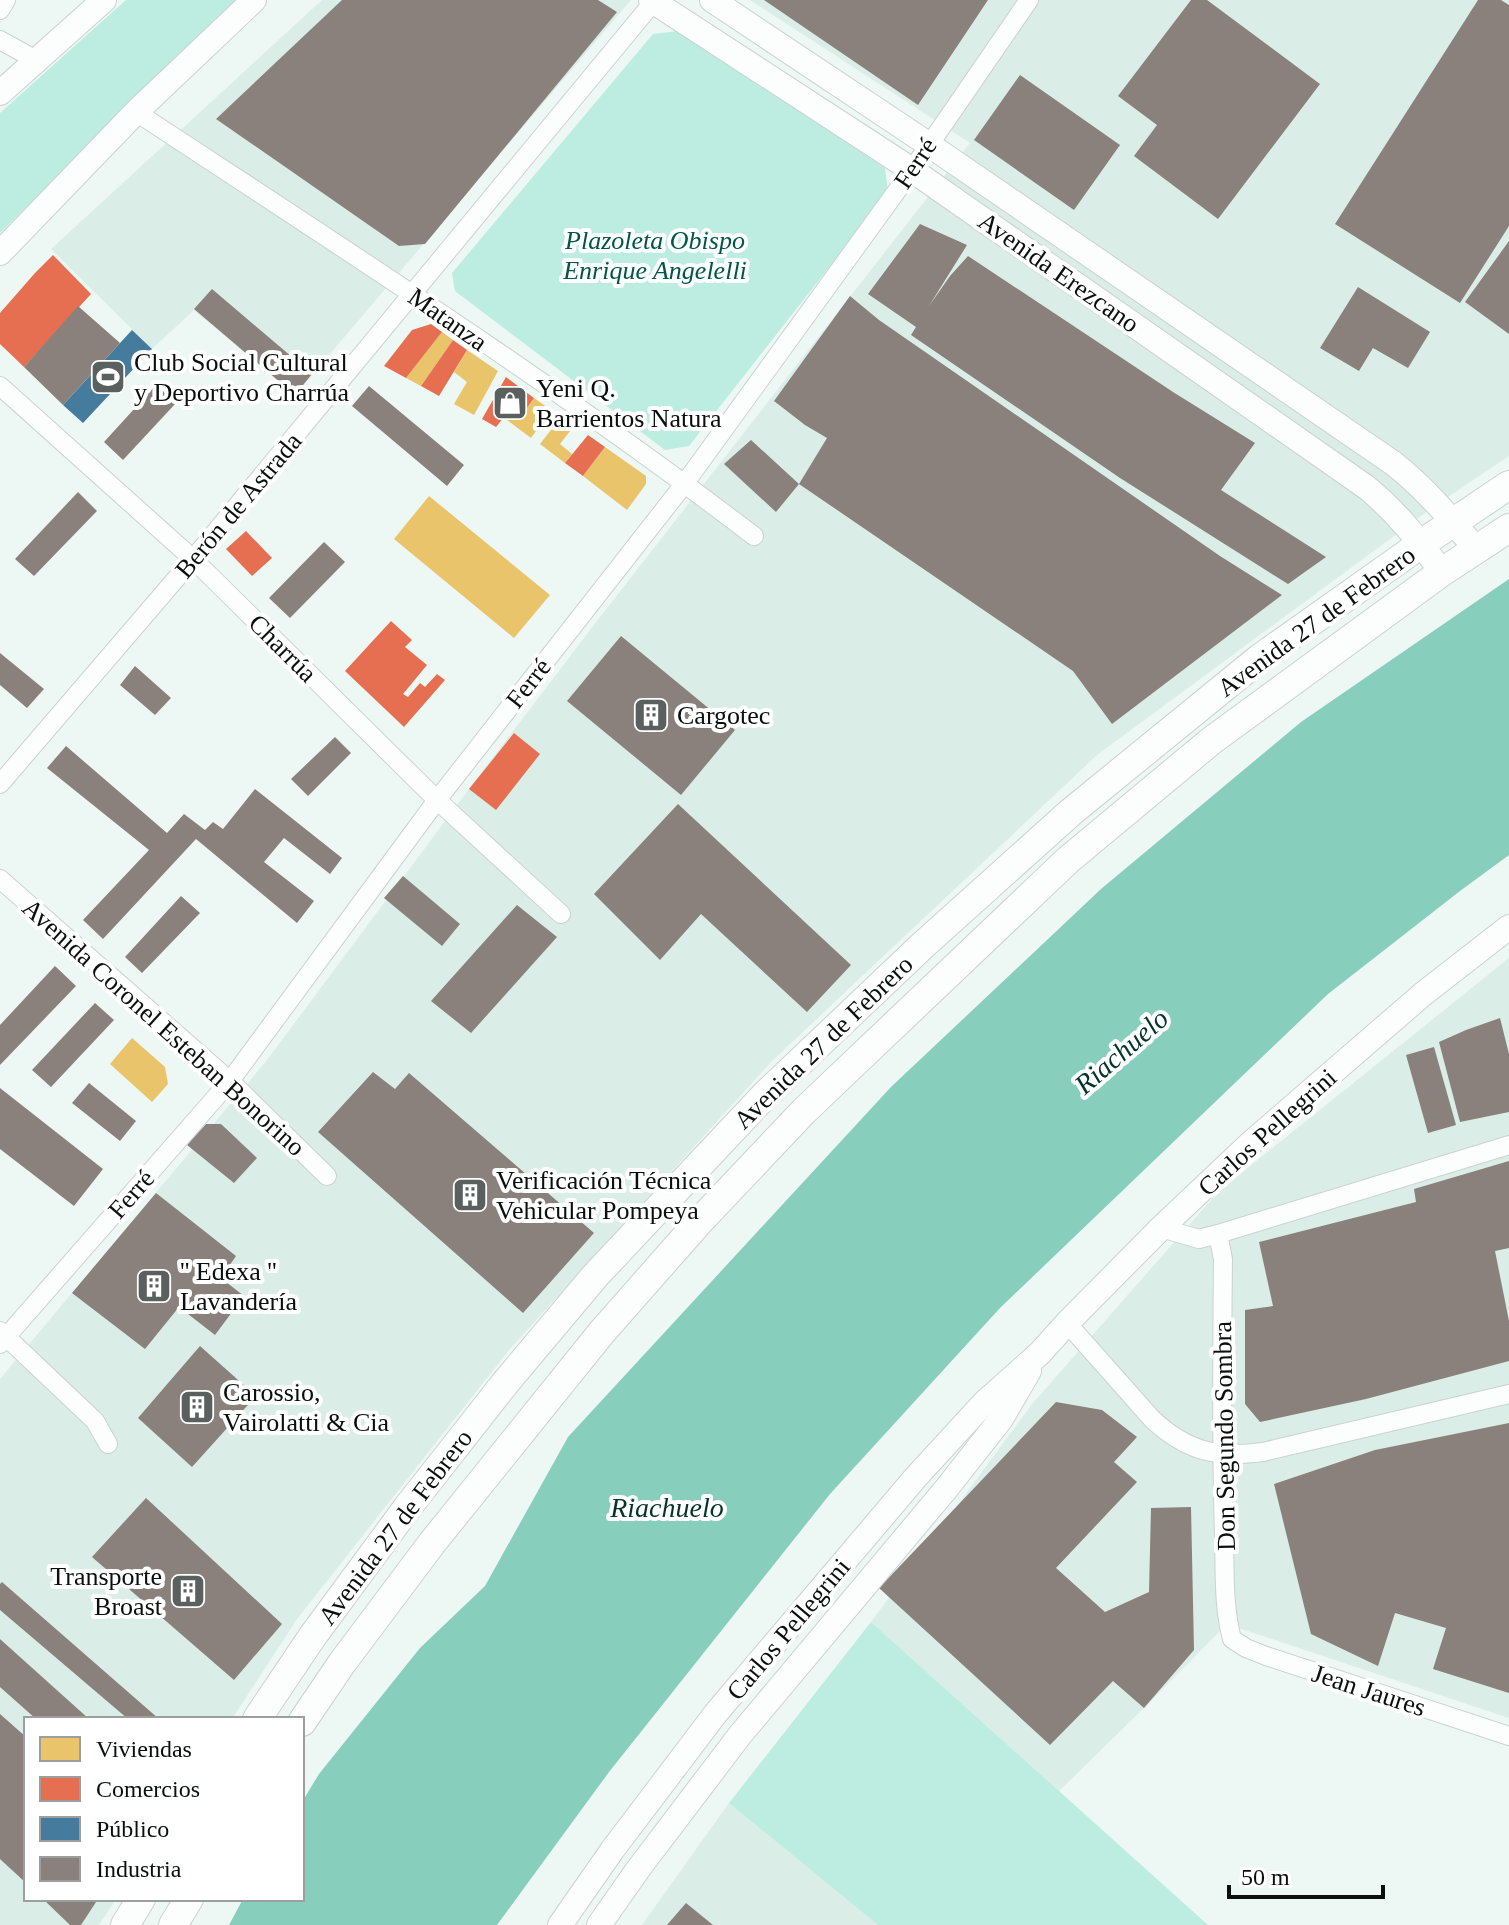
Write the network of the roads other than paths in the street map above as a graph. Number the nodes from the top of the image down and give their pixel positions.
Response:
1 (6, 0) edge
2 (104, 0) edge
3 (254, 0) edge
4 (712, 0) edge
5 (1029, 0) edge
6 (653, 1) edge
7 (0, 10) edge
8 (0, 40) edge
9 (36, 60) junction
10 (0, 93) edge
11 (136, 112) junction
12 (928, 144) junction
13 (912, 170) junction
14 (0, 253) edge
15 (411, 293) junction
16 (0, 386) edge
17 (685, 483) junction
18 (1509, 485) edge
19 (1453, 522) junction
20 (1509, 528) edge
21 (754, 536) dead end
22 (1421, 544) junction
23 (1476, 549) junction
24 (193, 559) junction
25 (1442, 572) junction
26 (0, 784) edge
27 (437, 800) junction
28 (0, 879) edge
29 (561, 914) dead end
30 (1509, 927) edge
31 (230, 1081) junction
32 (1509, 1145) edge
33 (327, 1176) dead end
34 (1161, 1228) junction
35 (1218, 1234) junction
36 (1067, 1323) junction
37 (2, 1337) edge
38 (1040, 1353) junction
39 (1509, 1394) edge
40 (108, 1444) dead end
41 (1221, 1454) junction
42 (312, 1637) junction
43 (1232, 1639) joint
44 (342, 1663) junction
45 (258, 1717) edge
46 (304, 1719) edge
47 (1509, 1736) edge
48 (140, 1901) edge
49 (188, 1901) edge
50 (125, 1925) edge
51 (173, 1925) edge
52 (560, 1925) edge
53 (599, 1925) edge

1 - 7 street
2 - 9 main road
3 - 11 main road
4 - 12 main road, Avenida Erezcano
5 - 12 street, Ferré
6 - 13 main road, Avenida Erezcano
6 - 15 street, Berón de Astrada
8 - 9 street
9 - 10 main road
11 - 14 main road
11 - 15 street, Matanza
12 - 13 street, Ferré
12 - 19 main road, Avenida Erezcano
13 - 17 street, Ferré
13 - 22 main road, Avenida Erezcano
15 - 17 street, Matanza
15 - 24 street, Berón de Astrada
16 - 24 street, Charrúa
17 - 21 street, Matanza
17 - 27 street, Ferré
18 - 19 main road, Avenida 27 de Febrero
19 - 22 main road, Avenida 27 de Febrero
19 - 23 main road, Avenida Erezcano
20 - 23 main road, Avenida 27 de Febrero
22 - 25 main road, Avenida Erezcano
22 - 42 main road, Avenida 27 de Febrero
23 - 25 main road, Avenida 27 de Febrero
24 - 26 street, Berón de Astrada
24 - 27 street, Charrúa
25 - 44 main road, Avenida 27 de Febrero
27 - 29 street, Charrúa
27 - 31 street, Ferré
28 - 31 street, Avenida Coronel Esteban Bonorino
30 - 34 main road, Carlos Pellegrini
31 - 33 street, Avenida Coronel Esteban Bonorino
31 - 37 street, Ferré
32 - 35 street
34 - 35 street
34 - 36 main road, Carlos Pellegrini
35 - 41 street, Don Segundo Sombra
36 - 38 main road, Carlos Pellegrini
36 - 41 street
37 - 40 street
38 - 52 main road, Carlos Pellegrini
38 - 53 main road, Carlos Pellegrini
39 - 41 street
41 - 43 street, Don Segundo Sombra
42 - 44 main road
42 - 45 main road, Avenida 27 de Febrero
43 - 47 street, Jean Jaures
44 - 46 main road, Avenida 27 de Febrero
48 - 50 main road
49 - 51 main road

